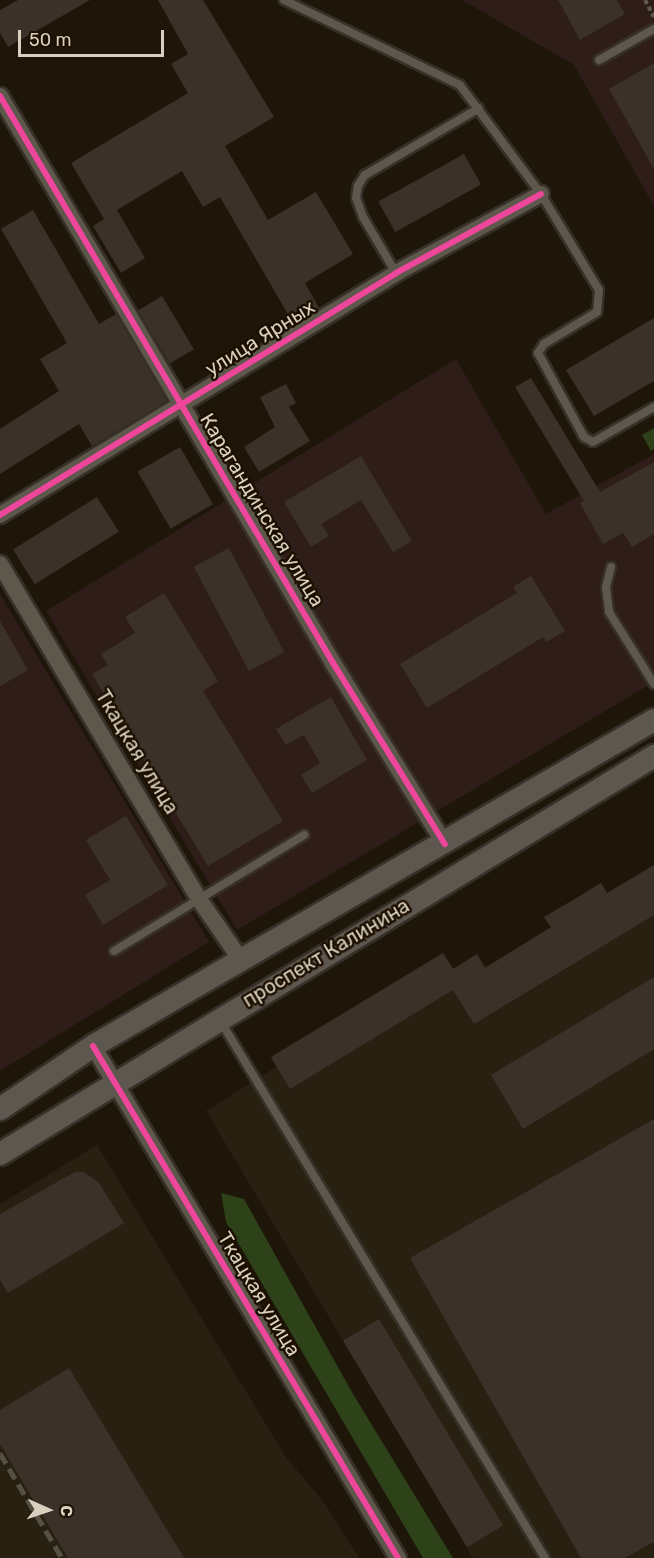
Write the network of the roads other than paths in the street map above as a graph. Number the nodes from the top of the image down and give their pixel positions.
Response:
1 (284, 0) edge
2 (654, 29) edge
3 (599, 60) dead end
4 (0, 96) edge
5 (478, 108) junction
6 (541, 194) junction
7 (396, 273) junction
8 (181, 406) junction
9 (654, 406) edge
10 (0, 514) edge
11 (0, 564) edge
12 (611, 567) dead end
13 (654, 684) edge
14 (654, 720) edge
15 (654, 756) edge
16 (304, 835) dead end
17 (445, 844) junction
18 (200, 899) junction
19 (114, 951) dead end
20 (241, 960) junction
21 (257, 995) junction
22 (219, 1019) junction
23 (93, 1046) junction
24 (115, 1084) junction
25 (0, 1109) edge
26 (0, 1154) edge
27 (398, 1558) edge
28 (545, 1558) edge

1 - 5 lane
2 - 3 lane
4 - 8 street, Карагандинская улица
5 - 6 lane
5 - 7 lane
6 - 7 street, улица Ярных
6 - 9 lane
7 - 8 street, улица Ярных
8 - 10 street, улица Ярных
8 - 17 street, Карагандинская улица
11 - 18 street, Ткацкая улица
12 - 13 lane
14 - 17 main road, проспект Калинина
15 - 21 main road, проспект Калинина
16 - 18 lane
17 - 20 main road, проспект Калинина
18 - 19 lane
18 - 20 street, Ткацкая улица
20 - 21 main road
20 - 23 main road, проспект Калинина
21 - 22 main road, проспект Калинина
22 - 24 main road, проспект Калинина
22 - 28 lane
23 - 24 street, Ткацкая улица
23 - 25 main road, проспект Калинина
24 - 26 main road, проспект Калинина
24 - 27 street, Ткацкая улица

